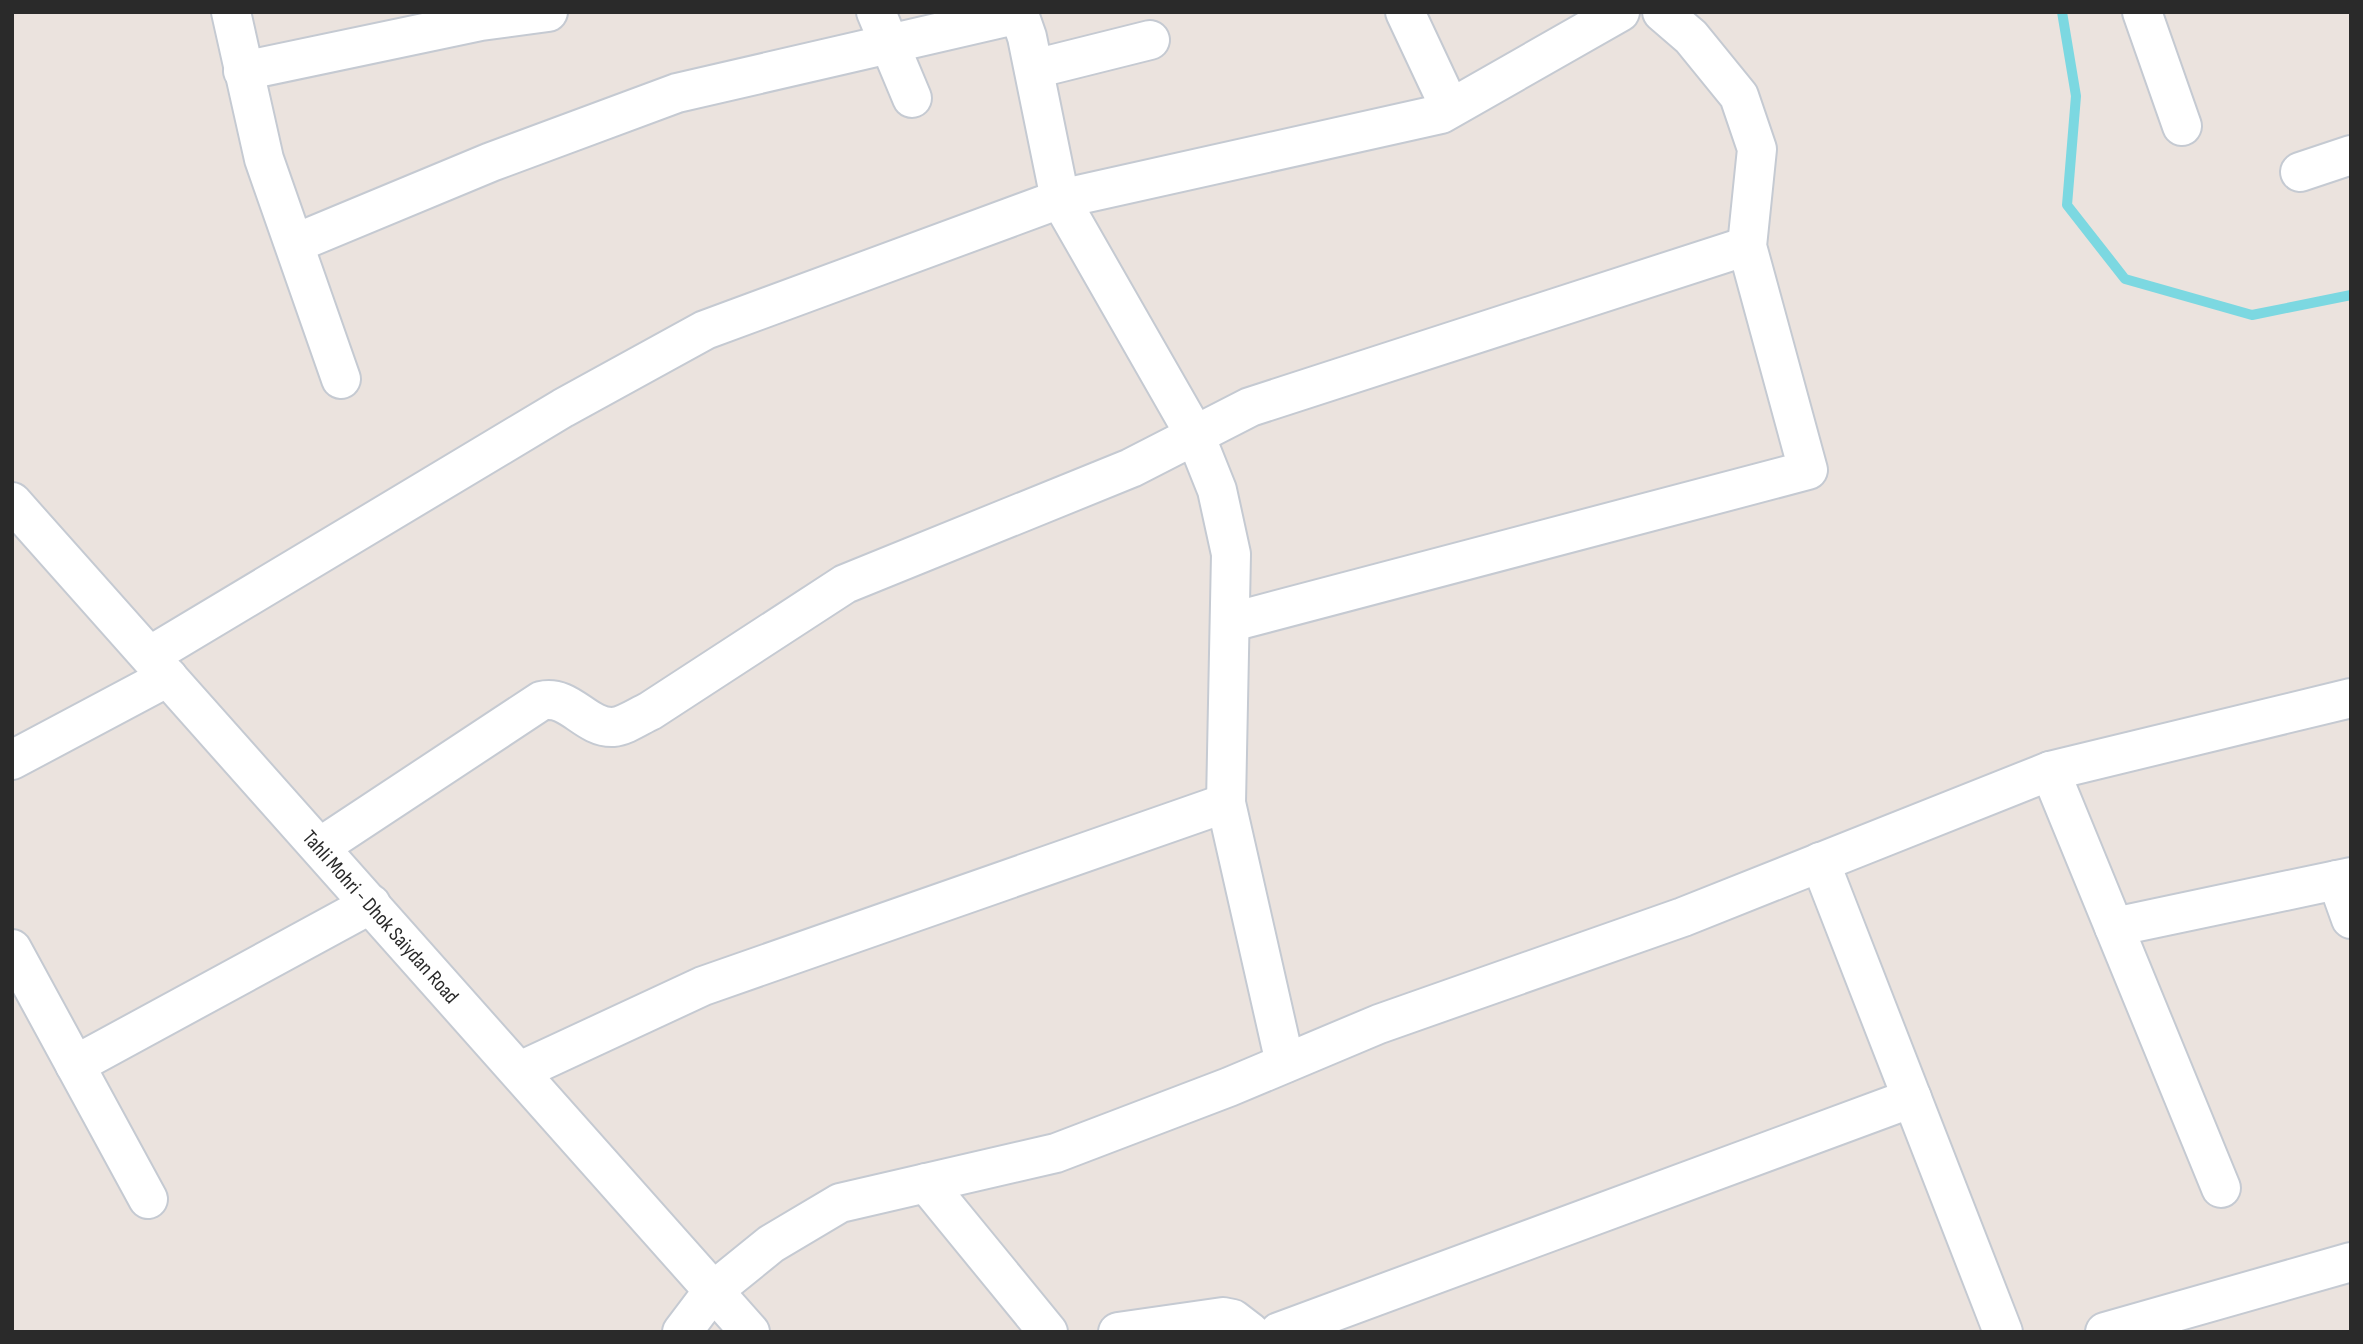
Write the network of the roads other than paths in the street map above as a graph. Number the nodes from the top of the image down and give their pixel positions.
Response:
1 (231, 12) edge
2 (548, 12) edge
3 (1405, 12) edge
4 (1620, 12) edge
5 (1662, 12) edge
6 (2142, 12) edge
7 (1019, 13) edge
8 (882, 29) edge
9 (1150, 40) dead end
10 (1034, 69) junction
11 (243, 71) junction
12 (912, 98) dead end
13 (1450, 108) junction
14 (2182, 126) dead end
15 (2351, 155) edge
16 (2300, 172) dead end
17 (1060, 199) junction
18 (296, 243) junction
19 (1748, 246) junction
20 (341, 380) dead end
21 (1195, 435) junction
22 (12, 502) edge
23 (1232, 622) junction
24 (159, 666) junction
25 (2351, 698) edge
26 (12, 760) edge
27 (2050, 771) junction
28 (1226, 803) junction
29 (320, 847) junction
30 (1820, 862) junction
31 (2344, 878) edge
32 (371, 904) junction
33 (2351, 919) edge
34 (2114, 927) junction
35 (12, 949) edge
36 (1285, 1063) junction
37 (75, 1065) junction
38 (520, 1071) junction
39 (1912, 1098) junction
40 (926, 1183) junction
41 (2221, 1188) dead end
42 (148, 1199) dead end
43 (2351, 1262) edge
44 (713, 1291) junction
45 (682, 1332) edge
46 (750, 1332) edge
47 (1048, 1332) edge
48 (1118, 1332) edge
49 (1250, 1332) edge
50 (1279, 1332) edge
51 (2003, 1332) edge
52 (2105, 1332) edge

1 - 11 street
2 - 11 street
3 - 13 street
4 - 13 street
5 - 19 street
6 - 14 street
7 - 8 street
7 - 10 street
8 - 12 street
8 - 18 street
9 - 10 street
10 - 17 street
11 - 18 street
13 - 17 street
15 - 16 street
17 - 21 street
17 - 24 street
18 - 20 street
19 - 21 street
19 - 23 street
21 - 23 street
21 - 29 street
22 - 24 street, Tahli Mohri - Dhok Saiydan Road
23 - 28 street
24 - 26 street
24 - 29 street, Tahli Mohri - Dhok Saiydan Road
25 - 27 street
27 - 30 street
27 - 34 street
28 - 36 street
28 - 38 street
29 - 32 street, Tahli Mohri - Dhok Saiydan Road
30 - 36 street
30 - 39 street
31 - 33 street
31 - 34 street
32 - 37 street
32 - 38 street, Tahli Mohri - Dhok Saiydan Road
34 - 41 street
35 - 37 street
36 - 40 street
37 - 42 street
38 - 44 street, Tahli Mohri - Dhok Saiydan Road
39 - 50 street
39 - 51 street
40 - 44 street
40 - 47 street
43 - 52 street
44 - 45 street
44 - 46 street, Tahli Mohri - Dhok Saiydan Road
48 - 49 street

